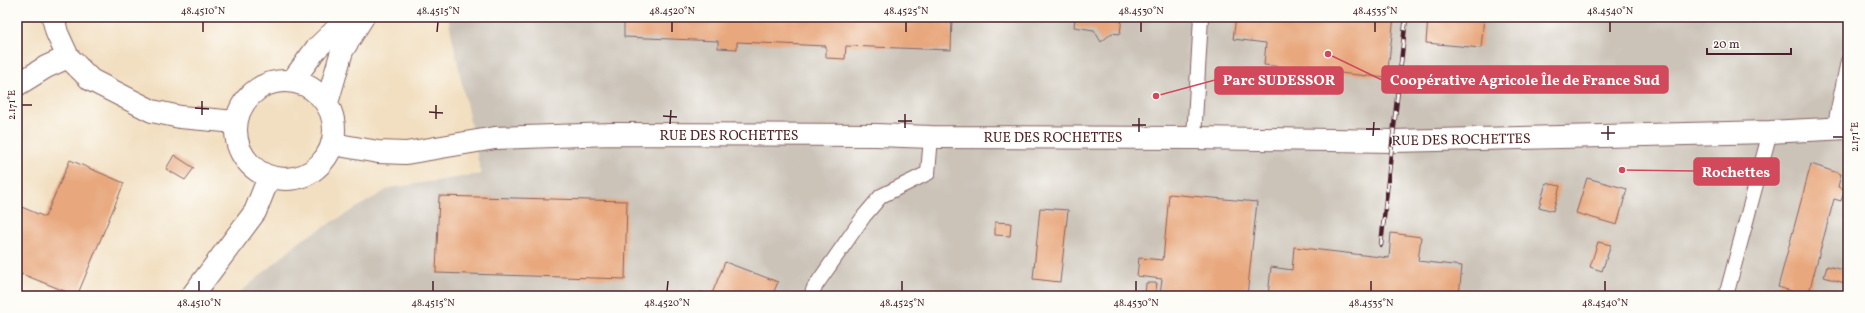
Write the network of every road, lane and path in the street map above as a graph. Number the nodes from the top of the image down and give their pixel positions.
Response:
1 (53, 17) edge
2 (349, 17) edge
3 (363, 17) edge
4 (1201, 17) edge
5 (68, 57) junction
6 (1848, 61) edge
7 (293, 80) junction
8 (17, 84) edge
9 (328, 103) junction
10 (236, 122) junction
11 (1841, 129) edge
12 (1770, 132) junction
13 (931, 137) junction
14 (1194, 138) junction
15 (333, 144) junction
16 (269, 177) junction
17 (192, 296) edge
18 (811, 296) edge
19 (1726, 296) edge

1 - 5 street
2 - 7 street
3 - 9 street
4 - 14 lane
5 - 8 street
5 - 10 street
6 - 11 lane
7 - 9 street
7 - 10 street
9 - 15 street
10 - 16 street
11 - 12 street, RUE DES ROCHETTES
12 - 14 street, RUE DES ROCHETTES
12 - 19 lane
13 - 14 street, RUE DES ROCHETTES
13 - 15 street, RUE DES ROCHETTES
13 - 18 lane
15 - 16 street
16 - 17 street

